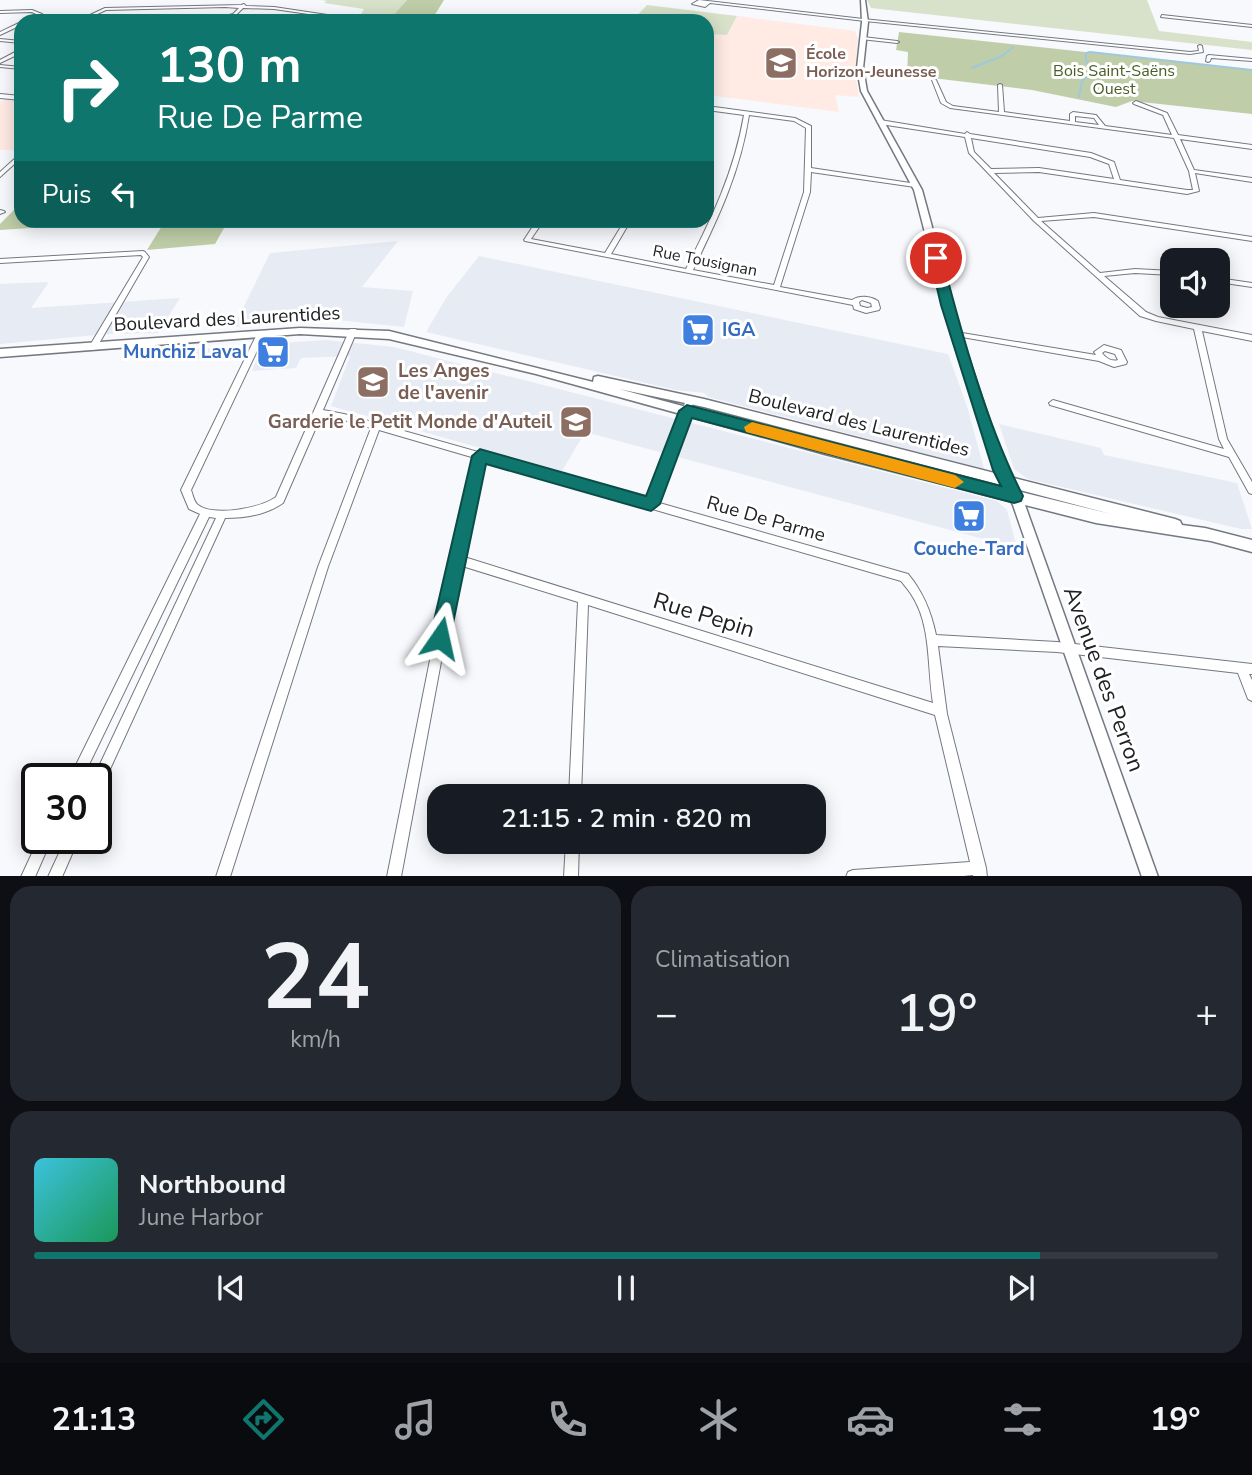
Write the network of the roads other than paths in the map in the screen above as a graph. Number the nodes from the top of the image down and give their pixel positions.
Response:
1 (863, 0) edge
2 (709, 2) dead end
3 (244, 5) junction
4 (0, 12) edge
5 (40, 14) edge
6 (95, 14) edge
7 (235, 14) edge
8 (324, 14) edge
9 (1162, 16) dead end
10 (865, 19) junction
11 (1252, 26) edge
12 (863, 38) junction
13 (897, 42) dead end
14 (1200, 46) dead end
15 (1252, 60) edge
16 (1208, 61) dead end
17 (934, 80) dead end
18 (1000, 85) dead end
19 (1136, 103) dead end
20 (714, 108) edge
21 (747, 114) junction
22 (1003, 114) junction
23 (880, 122) junction
24 (1072, 124) junction
25 (1104, 128) junction
26 (967, 134) junction
27 (1177, 138) junction
28 (1252, 147) edge
29 (14, 162) edge
30 (809, 170) junction
31 (990, 171) junction
32 (1192, 172) junction
33 (0, 175) edge
34 (1252, 180) edge
35 (1118, 182) junction
36 (915, 185) junction
37 (714, 218) edge
38 (1036, 220) junction
39 (535, 228) edge
40 (623, 228) edge
41 (709, 228) edge
42 (1252, 239) edge
43 (606, 256) junction
44 (0, 261) edge
45 (688, 272) junction
46 (1160, 272) edge
47 (1097, 275) junction
48 (1230, 282) edge
49 (1252, 285) edge
50 (776, 289) junction
51 (854, 303) dead end
52 (1198, 328) junction
53 (353, 331) junction
54 (261, 334) junction
55 (956, 334) junction
56 (1252, 338) edge
57 (93, 346) junction
58 (0, 354) edge
59 (1100, 358) dead end
60 (1053, 403) dead end
61 (689, 405) junction
62 (317, 412) junction
63 (376, 426) junction
64 (1233, 455) junction
65 (480, 456) junction
66 (1006, 481) junction
67 (1252, 490) edge
68 (1014, 496) junction
69 (651, 504) junction
70 (205, 514) junction
71 (222, 514) junction
72 (1210, 536) junction
73 (1252, 546) edge
74 (455, 559) junction
75 (583, 599) junction
76 (932, 640) junction
77 (1070, 649) junction
78 (1246, 668) edge
79 (1252, 695) edge
80 (940, 711) junction
81 (83, 763) edge
82 (107, 763) edge
83 (575, 784) edge
84 (39, 854) edge
85 (66, 854) edge
86 (572, 854) edge
87 (980, 872) edge
88 (28, 876) edge
89 (55, 876) edge
90 (223, 876) edge
91 (394, 876) edge
92 (571, 876) edge
93 (878, 876) edge
94 (1150, 876) edge

1 - 10 street, Avenue des Perron
2 - 10 street
3 - 6 street
3 - 7 street
3 - 8 street
4 - 5 street
9 - 11 street
10 - 12 street, Avenue des Perron
10 - 14 street
12 - 13 street
12 - 23 street, Avenue des Perron
15 - 16 street
17 - 22 street
18 - 22 street
19 - 27 street
20 - 21 street, Rue Tousignan
21 - 30 street, Rue Tousignan
21 - 37 street
22 - 24 street
23 - 26 street
23 - 36 street, Avenue des Perron
24 - 25 street
24 - 25 street
25 - 27 street
26 - 31 street
26 - 35 street
27 - 28 street
27 - 32 street
29 - 33 street
30 - 36 street
30 - 50 street, Rue Tousignan
31 - 35 street
31 - 38 street
32 - 34 street
32 - 35 street
36 - 55 street, Avenue des Perron
38 - 42 street
38 - 47 street
39 - 43 street, Rue Tousignan
40 - 43 street
41 - 45 street
43 - 45 street, Rue Tousignan
44 - 57 street
45 - 50 street, Rue Tousignan
46 - 47 street
47 - 52 street
48 - 49 street
50 - 51 street
52 - 56 street
52 - 64 street
53 - 54 main road, Boulevard des Laurentides
53 - 61 main road, Boulevard des Laurentides
53 - 62 street
54 - 57 main road, Boulevard des Laurentides
54 - 70 street
55 - 59 street
55 - 66 street, Avenue des Perron
57 - 58 main road, Boulevard des Laurentides
60 - 64 street
61 - 66 main road, Boulevard des Laurentides
61 - 68 main road, Boulevard des Laurentides
61 - 69 street
62 - 63 street, Rue De Parme
62 - 71 street
63 - 65 street, Rue De Parme
63 - 90 street
64 - 67 street
65 - 69 street, Rue De Parme
65 - 74 street
66 - 68 street, Avenue des Perron
66 - 72 main road, Boulevard des Laurentides
68 - 72 main road, Boulevard des Laurentides
68 - 77 street, Avenue des Perron
69 - 76 street, Rue De Parme
70 - 71 street
70 - 81 street
71 - 82 street
72 - 73 main road, Boulevard des Laurentides
74 - 75 street, Rue Pepin
74 - 91 street
75 - 80 street, Rue Pepin
75 - 83 street
76 - 77 street
76 - 80 street, Rue De Parme
77 - 78 street
77 - 94 street, Avenue des Perron
78 - 79 street
80 - 87 street, Rue De Parme
84 - 88 street
85 - 89 street
86 - 92 street
87 - 93 street

